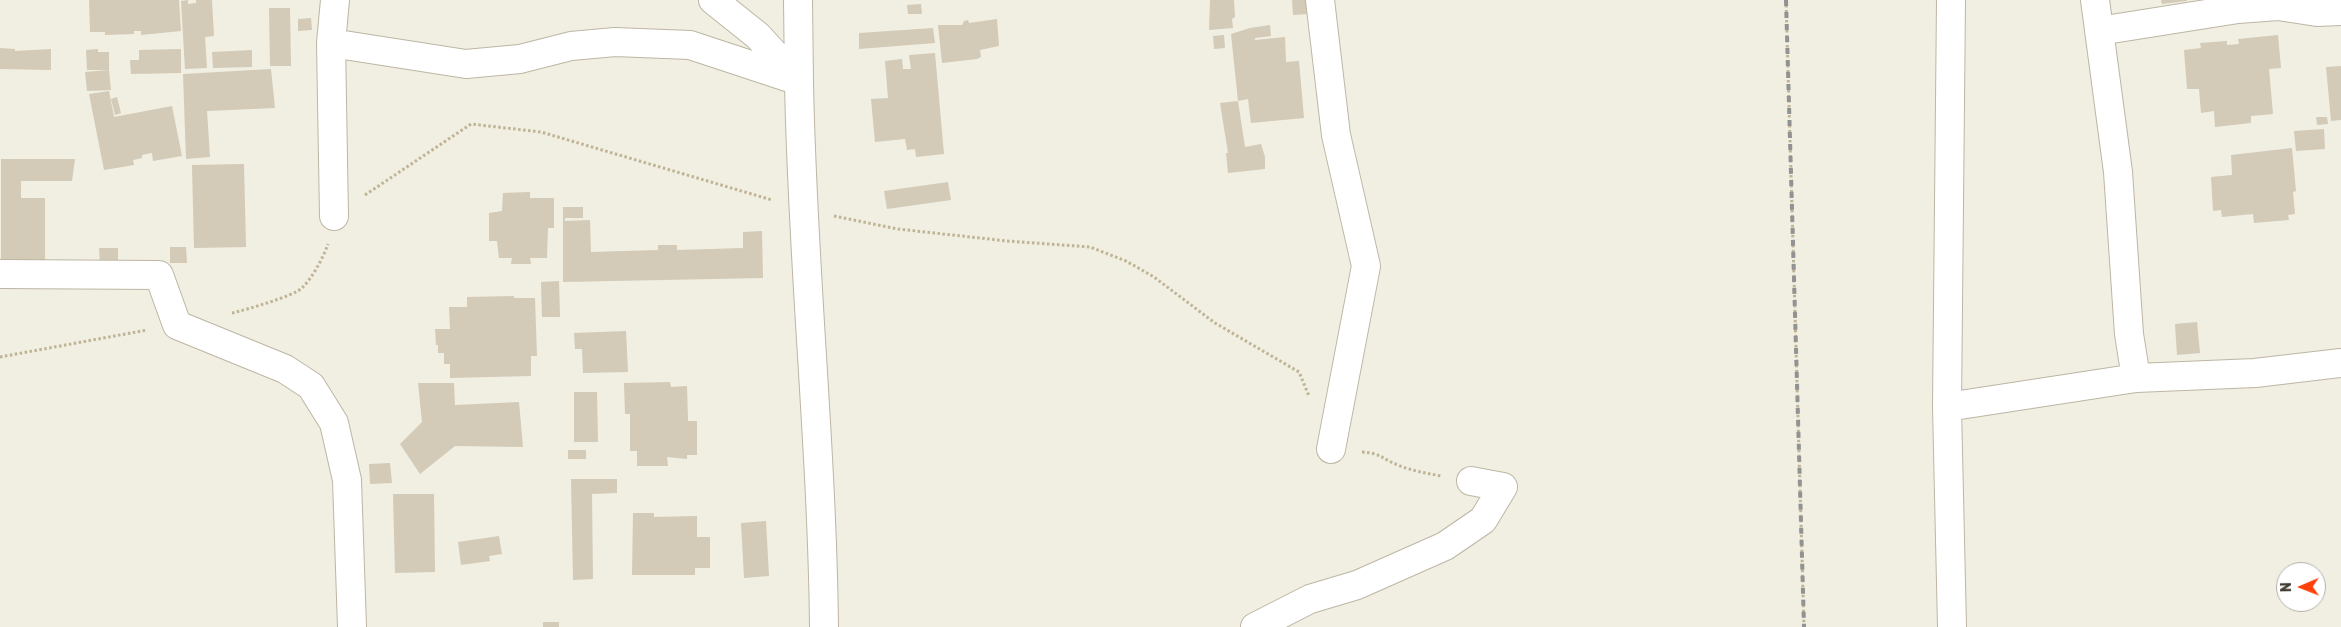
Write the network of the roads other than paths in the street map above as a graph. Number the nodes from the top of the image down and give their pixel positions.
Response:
1 (335, 0) edge
2 (713, 0) edge
3 (798, 0) edge
4 (1320, 0) edge
5 (1951, 0) edge
6 (2095, 0) edge
7 (2333, 14) edge
8 (2099, 31) junction
9 (331, 42) junction
10 (799, 81) junction
11 (334, 216) road end
12 (0, 274) edge
13 (2341, 363) edge
14 (2136, 378) junction
15 (1947, 407) junction
16 (1331, 450) road end
17 (1471, 482) road end
18 (352, 627) edge
19 (824, 627) edge
20 (1255, 627) edge
21 (1952, 627) edge

1 - 9 street
2 - 10 street
3 - 10 street
4 - 16 street
5 - 15 street
6 - 8 street
7 - 8 street
8 - 14 street
9 - 10 street
9 - 11 street
10 - 19 street
12 - 18 street
13 - 14 street
14 - 15 street
15 - 21 street
17 - 20 street

